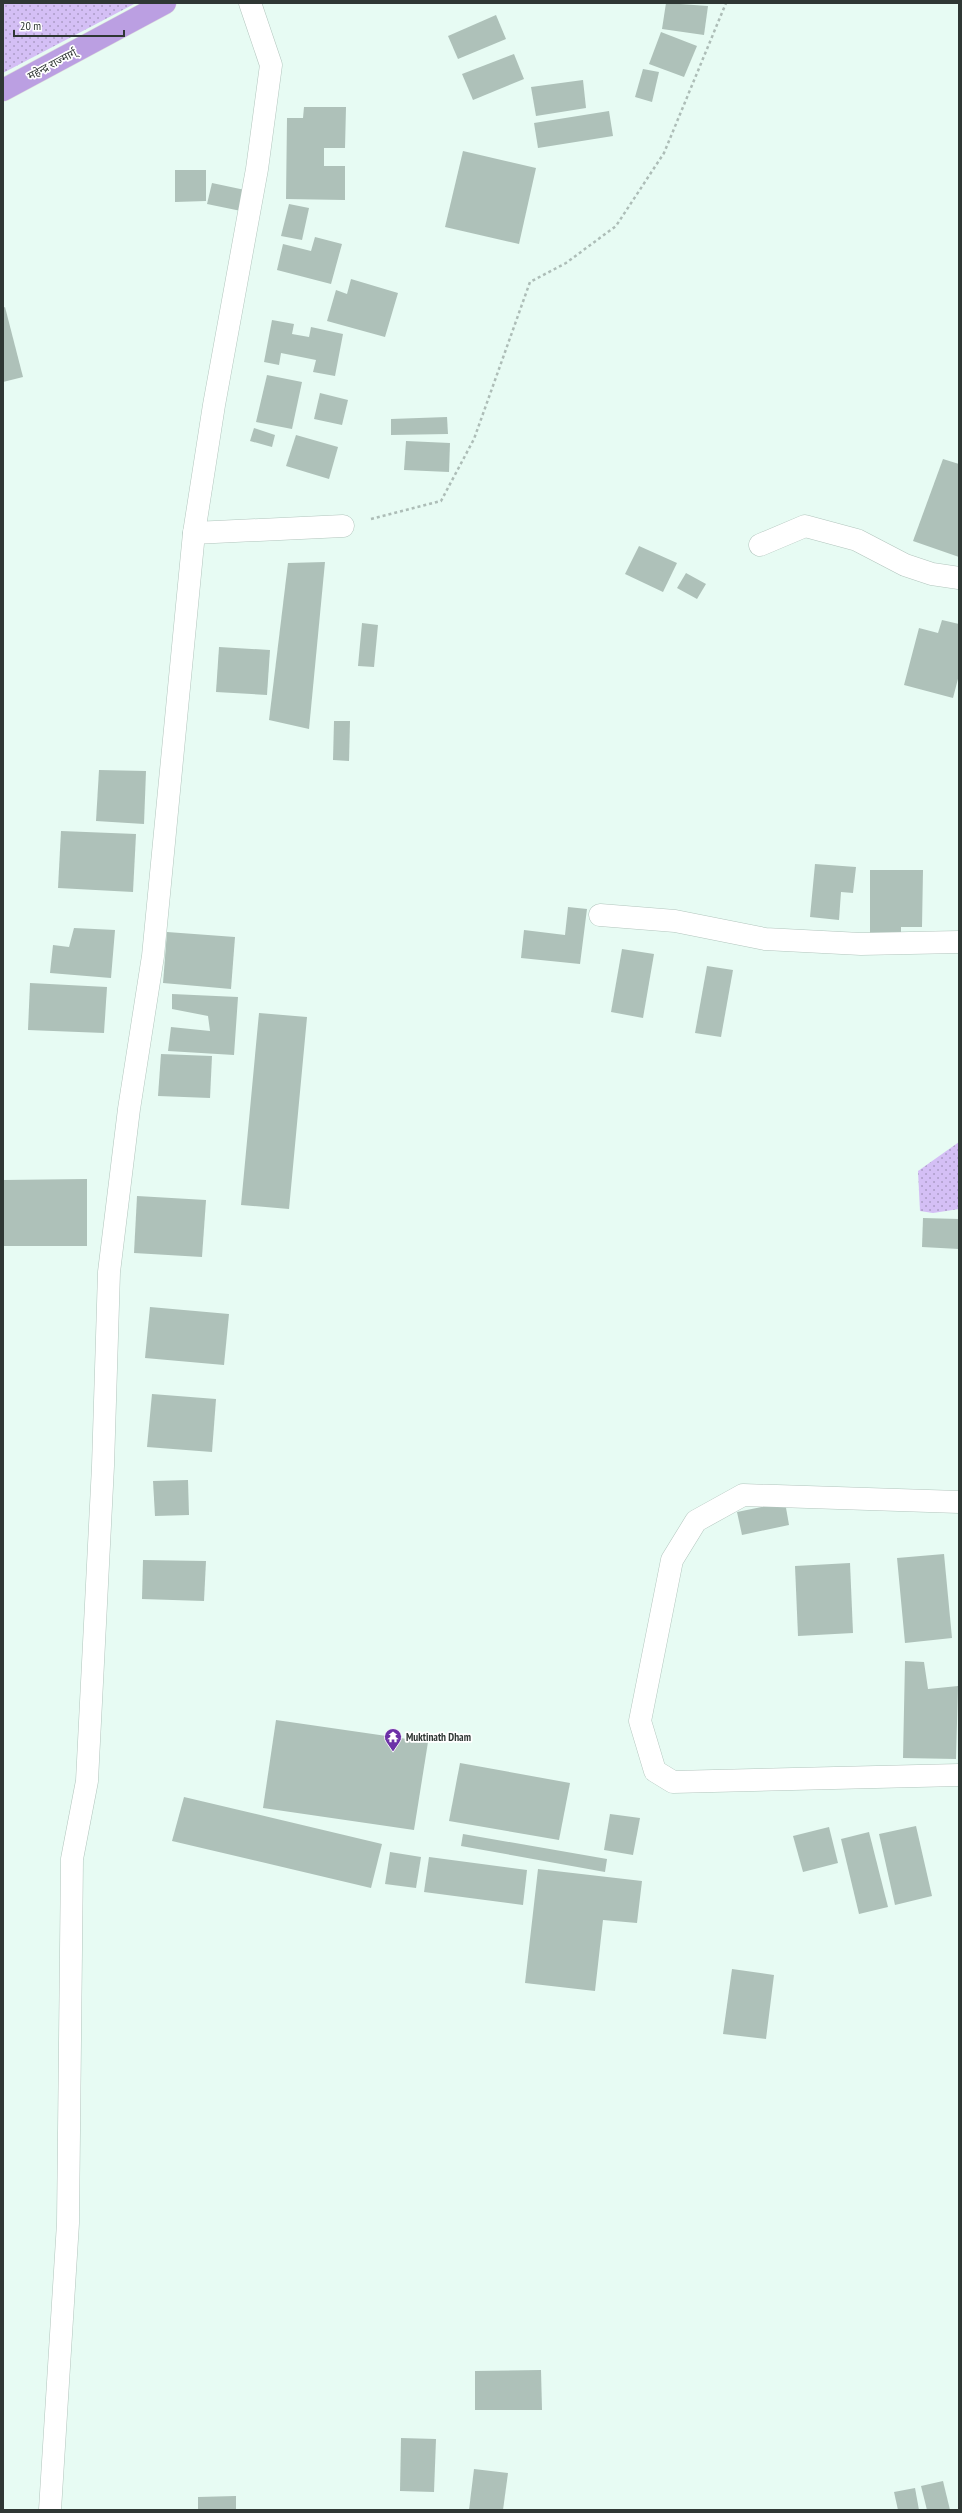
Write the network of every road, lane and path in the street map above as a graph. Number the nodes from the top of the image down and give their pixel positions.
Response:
1 (165, 3) edge
2 (250, 3) edge
3 (726, 3) edge
4 (3, 90) edge
5 (343, 526) joint
6 (194, 533) junction
7 (760, 545) dead end
8 (959, 578) edge
9 (600, 915) dead end
10 (959, 942) edge
11 (959, 1502) edge
12 (959, 1775) edge
13 (50, 2510) edge

1 - 4 highway, महेन्द्र राज्मार्ग्
2 - 6 street
3 - 5 path
5 - 6 street
6 - 13 street
7 - 8 street
9 - 10 street
11 - 12 street

